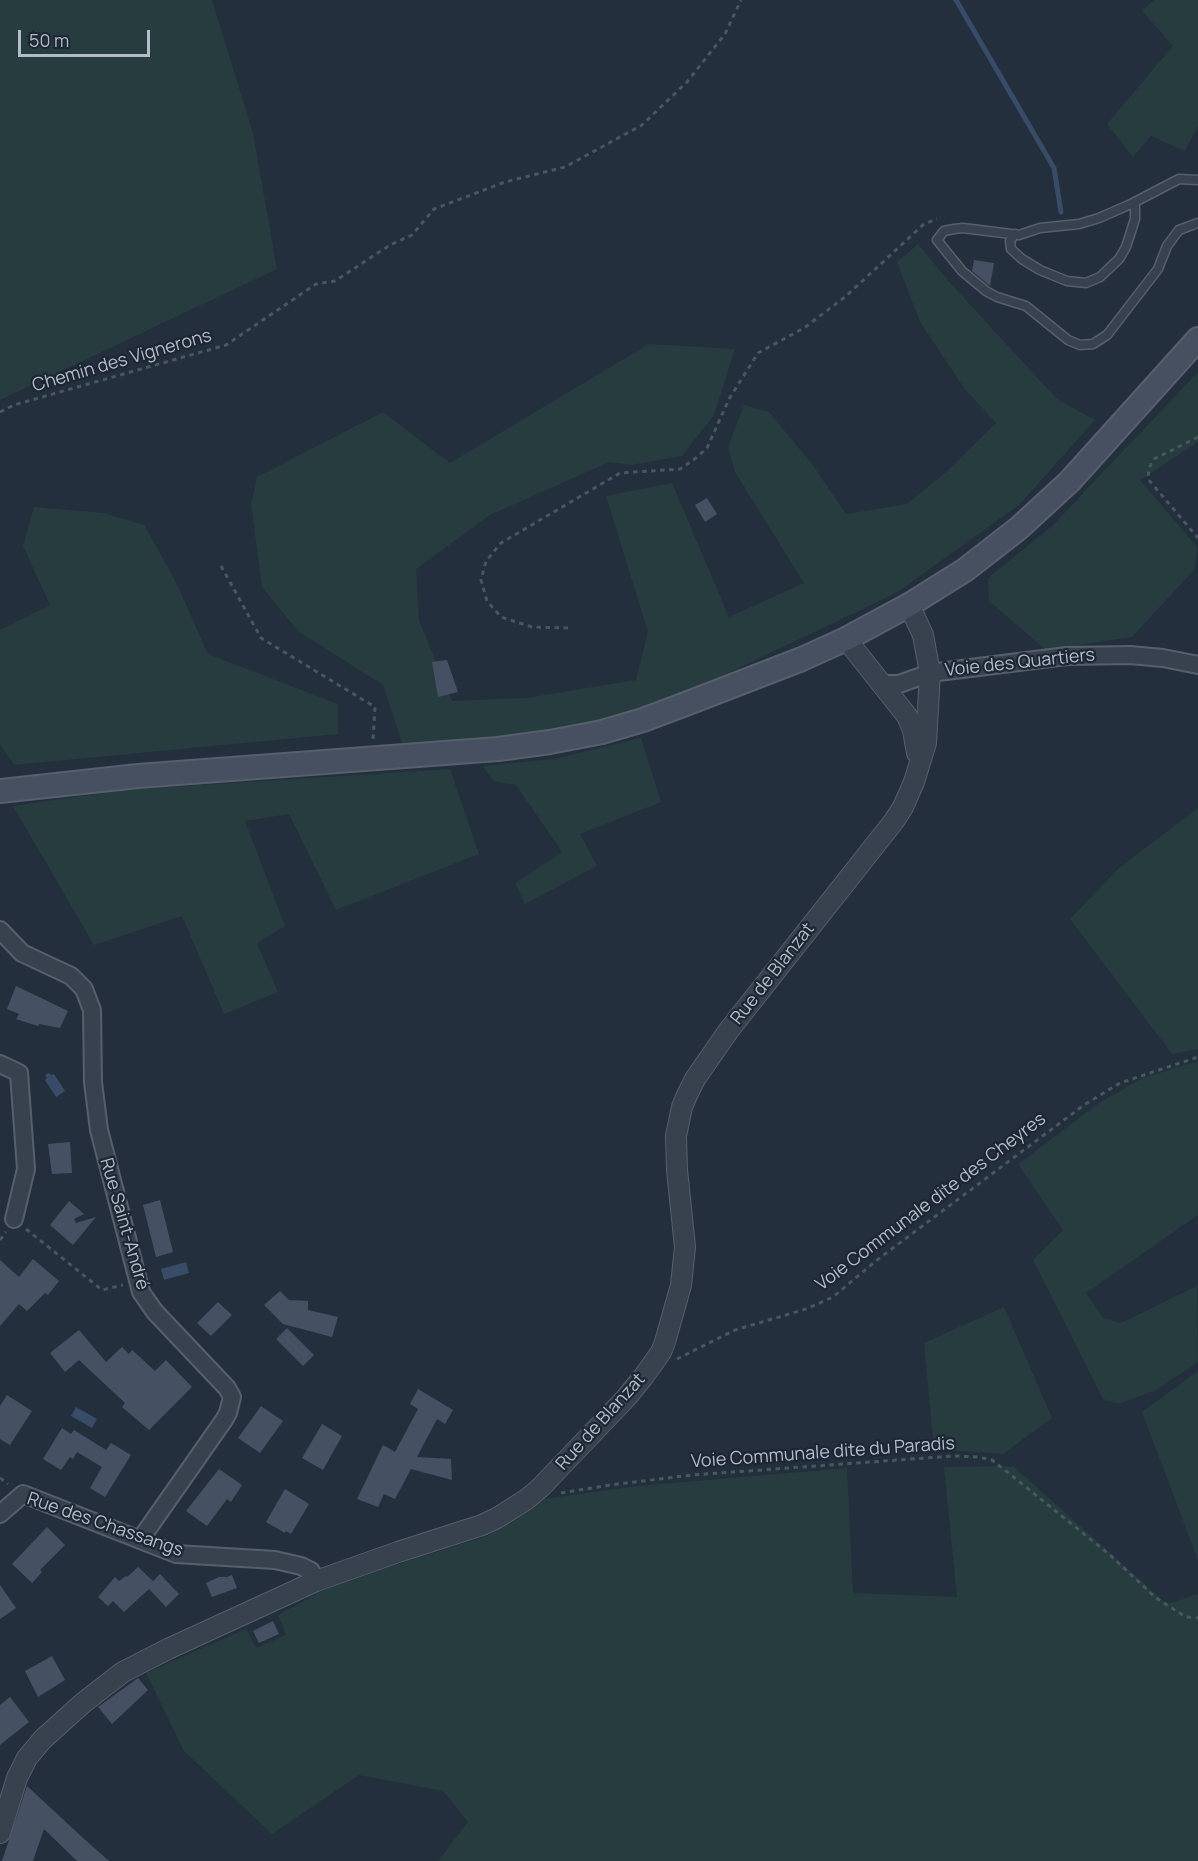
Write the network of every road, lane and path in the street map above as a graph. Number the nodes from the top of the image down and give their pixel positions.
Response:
1 (741, 0) edge
2 (1198, 180) edge
3 (1135, 202) junction
4 (942, 218) dead end
5 (1198, 223) edge
6 (1015, 234) junction
7 (1198, 339) edge
8 (0, 412) edge
9 (1198, 437) edge
10 (1198, 538) edge
11 (221, 566) dead end
12 (909, 605) junction
13 (568, 628) dead end
14 (846, 639) junction
15 (1198, 665) edge
16 (930, 673) junction
17 (880, 682) junction
18 (372, 759) junction
19 (918, 768) junction
20 (0, 791) edge
21 (0, 930) edge
22 (1198, 1057) edge
23 (0, 1064) edge
24 (14, 1219) joint
25 (137, 1281) junction
26 (672, 1362) dead end
27 (541, 1487) junction
28 (0, 1514) edge
29 (140, 1540) junction
30 (316, 1581) junction
31 (1198, 1618) edge
32 (0, 1833) edge

1 - 8 path, Chemin des Vignerons
2 - 3 lane
3 - 6 lane
3 - 6 lane
4 - 13 path
5 - 6 lane
7 - 12 main road
9 - 10 path
11 - 18 path
12 - 14 main road
12 - 16 street, Rue de Blanzat
14 - 17 street, Rue de Blanzat
14 - 18 main road
15 - 16 street, Voie des Quartiers
16 - 17 street, Voie des Quartiers
16 - 19 street, Rue de Blanzat
17 - 19 street, Rue de Blanzat
18 - 20 main road
19 - 27 street, Rue de Blanzat
21 - 25 street, Rue Saint-André
22 - 26 path, Voie Communale dite des Cheyres
23 - 24 street
24 - 25 path
25 - 29 street, Rue Saint-André
27 - 30 street, Rue de Blanzat
27 - 31 path, Voie Communale dite du Paradis
28 - 29 street, Rue des Chassangs
29 - 30 street, Rue des Chassangs
30 - 32 street, Rue de Blanzat

